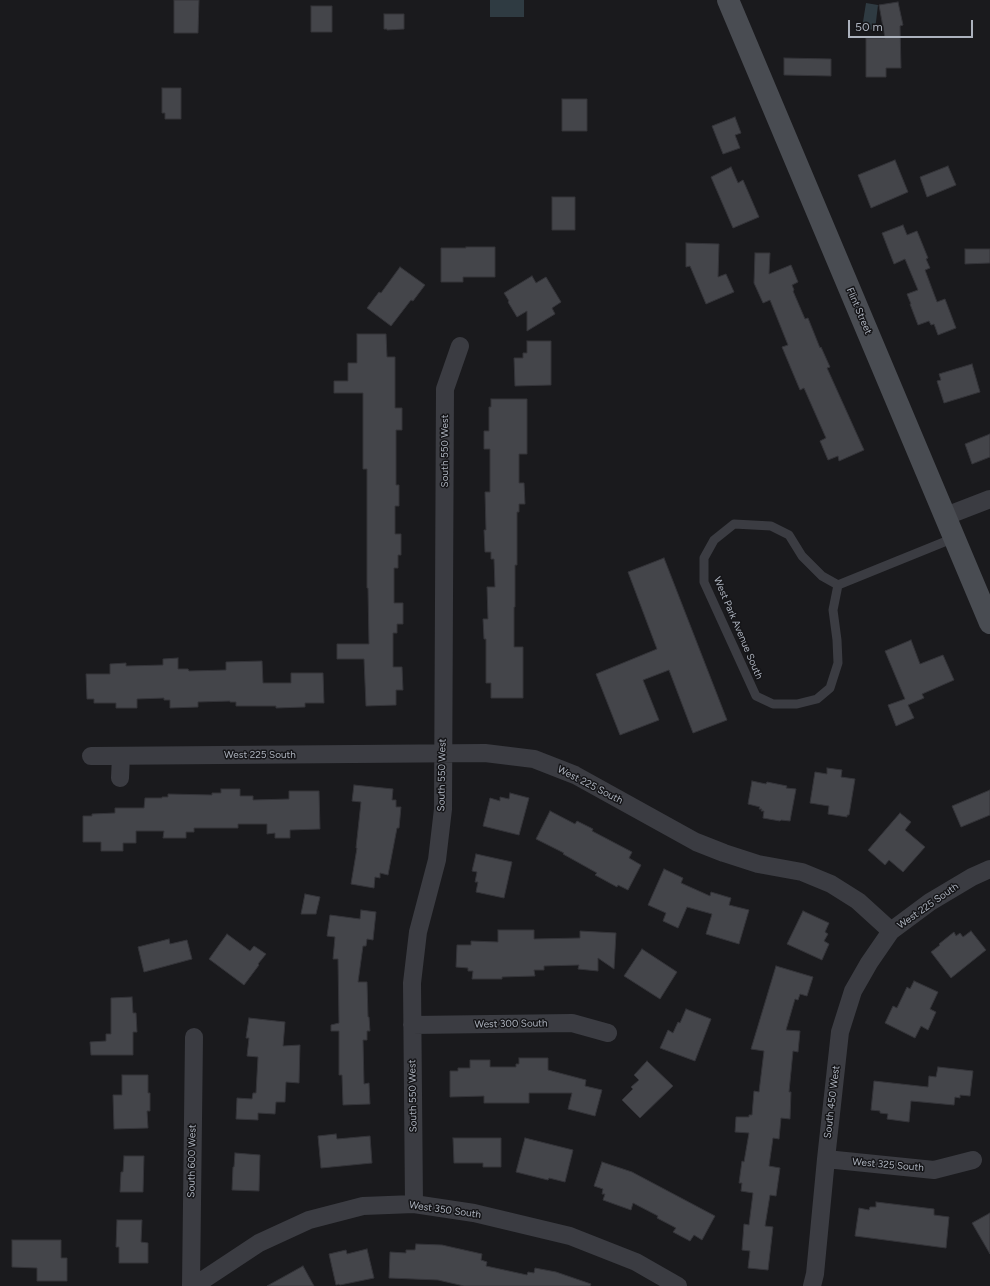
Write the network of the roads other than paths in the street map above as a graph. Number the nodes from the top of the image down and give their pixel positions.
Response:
1 (728, 0) edge
2 (460, 346) dead end
3 (990, 499) edge
4 (946, 516) junction
5 (954, 538) junction
6 (838, 585) junction
7 (990, 623) edge
8 (443, 754) junction
9 (91, 756) dead end
10 (121, 756) junction
11 (120, 778) dead end
12 (990, 869) edge
13 (891, 931) junction
14 (412, 1025) junction
15 (608, 1033) dead end
16 (194, 1037) dead end
17 (826, 1159) junction
18 (973, 1160) dead end
19 (414, 1204) junction
20 (192, 1286) edge
21 (678, 1286) edge
22 (812, 1286) edge

1 - 4 street, Flint Street
2 - 8 street, South 550 West
3 - 4 street
4 - 5 street, Flint Street
5 - 6 lane
5 - 7 street, Flint Street
6 - 6 lane, West Park Avenue South
8 - 10 street, West 225 South
8 - 13 street, West 225 South
8 - 14 street, South 550 West
9 - 10 street, West 225 South
10 - 11 street
12 - 13 street, West 225 South
13 - 17 street, South 450 West
14 - 15 street, West 300 South
14 - 19 street, South 550 West
16 - 20 street, South 600 West
17 - 18 street, West 325 South
17 - 22 street, South 450 West
19 - 20 street, West 350 South
19 - 21 street, West 350 South

